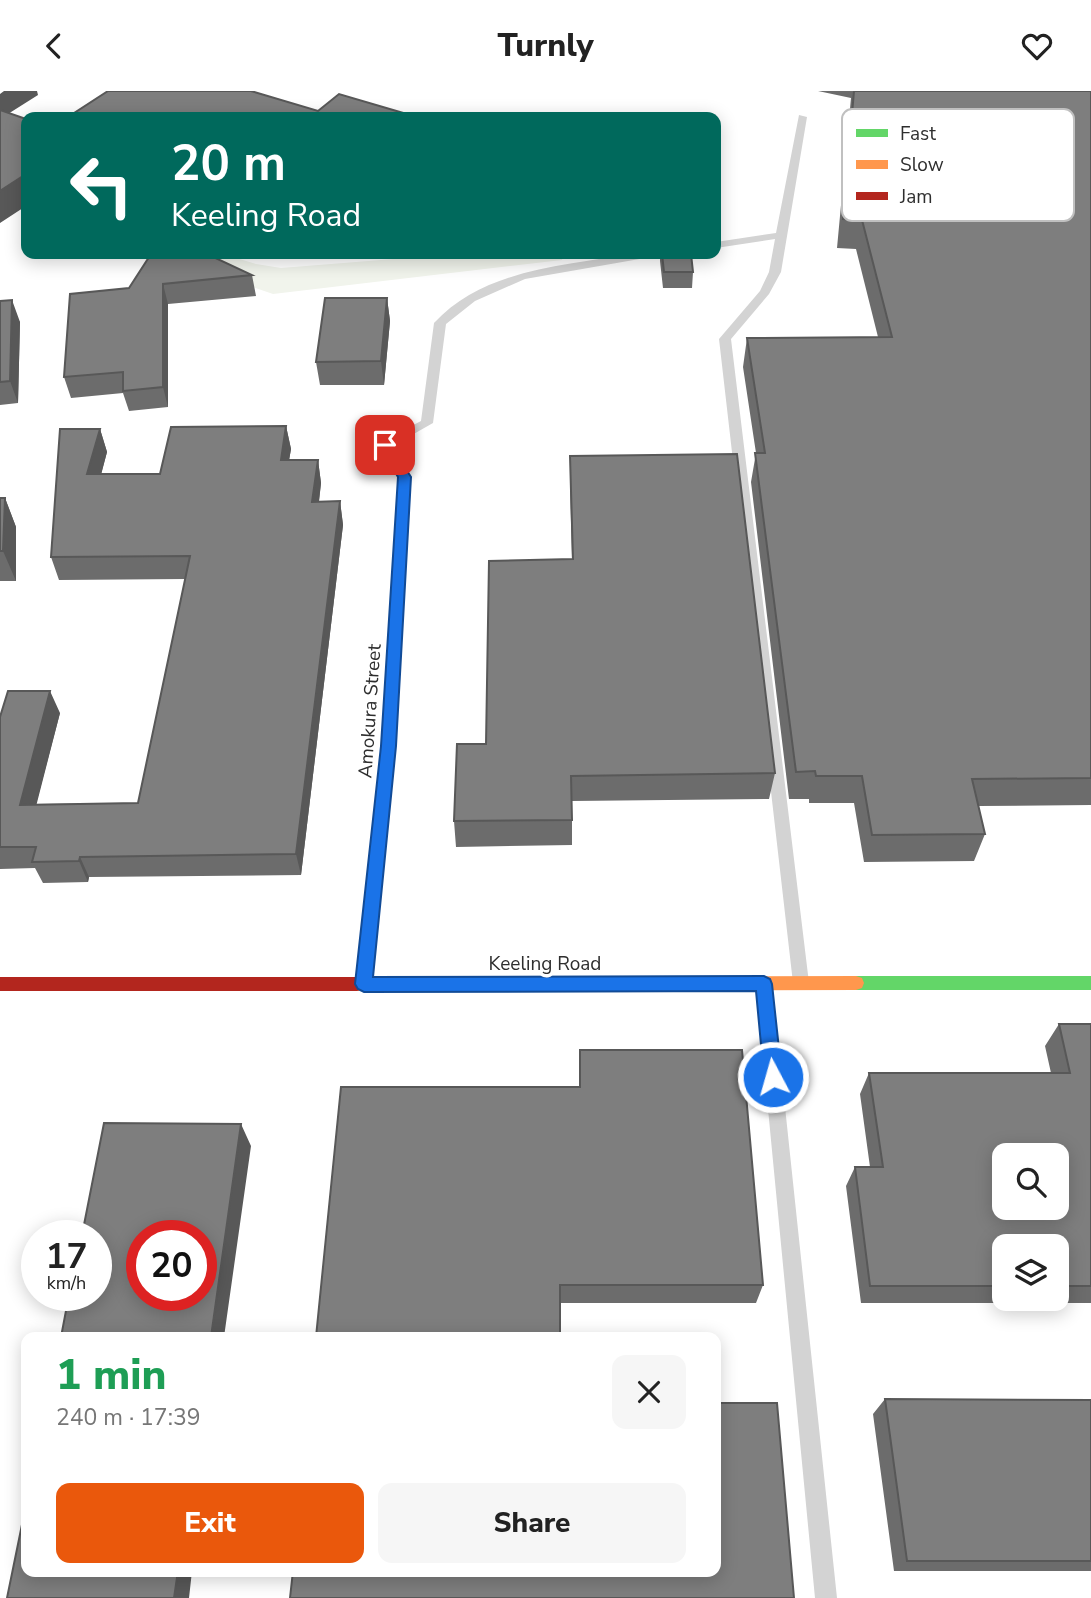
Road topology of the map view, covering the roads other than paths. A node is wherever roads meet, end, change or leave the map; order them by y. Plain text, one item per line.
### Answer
1 (802, 117) dead end
2 (782, 235) junction
3 (721, 244) edge
4 (622, 259) edge
5 (385, 445) joint
6 (801, 983) junction
7 (1091, 983) edge
8 (0, 984) edge
9 (364, 984) junction
10 (764, 984) junction
11 (826, 1598) edge

1 - 2 lane
2 - 3 lane
2 - 6 lane
4 - 5 lane
5 - 9 street, Amokura Street
6 - 7 street, Keeling Road
6 - 10 street, Keeling Road
8 - 9 street, Keeling Road
9 - 10 street, Keeling Road
10 - 11 lane

